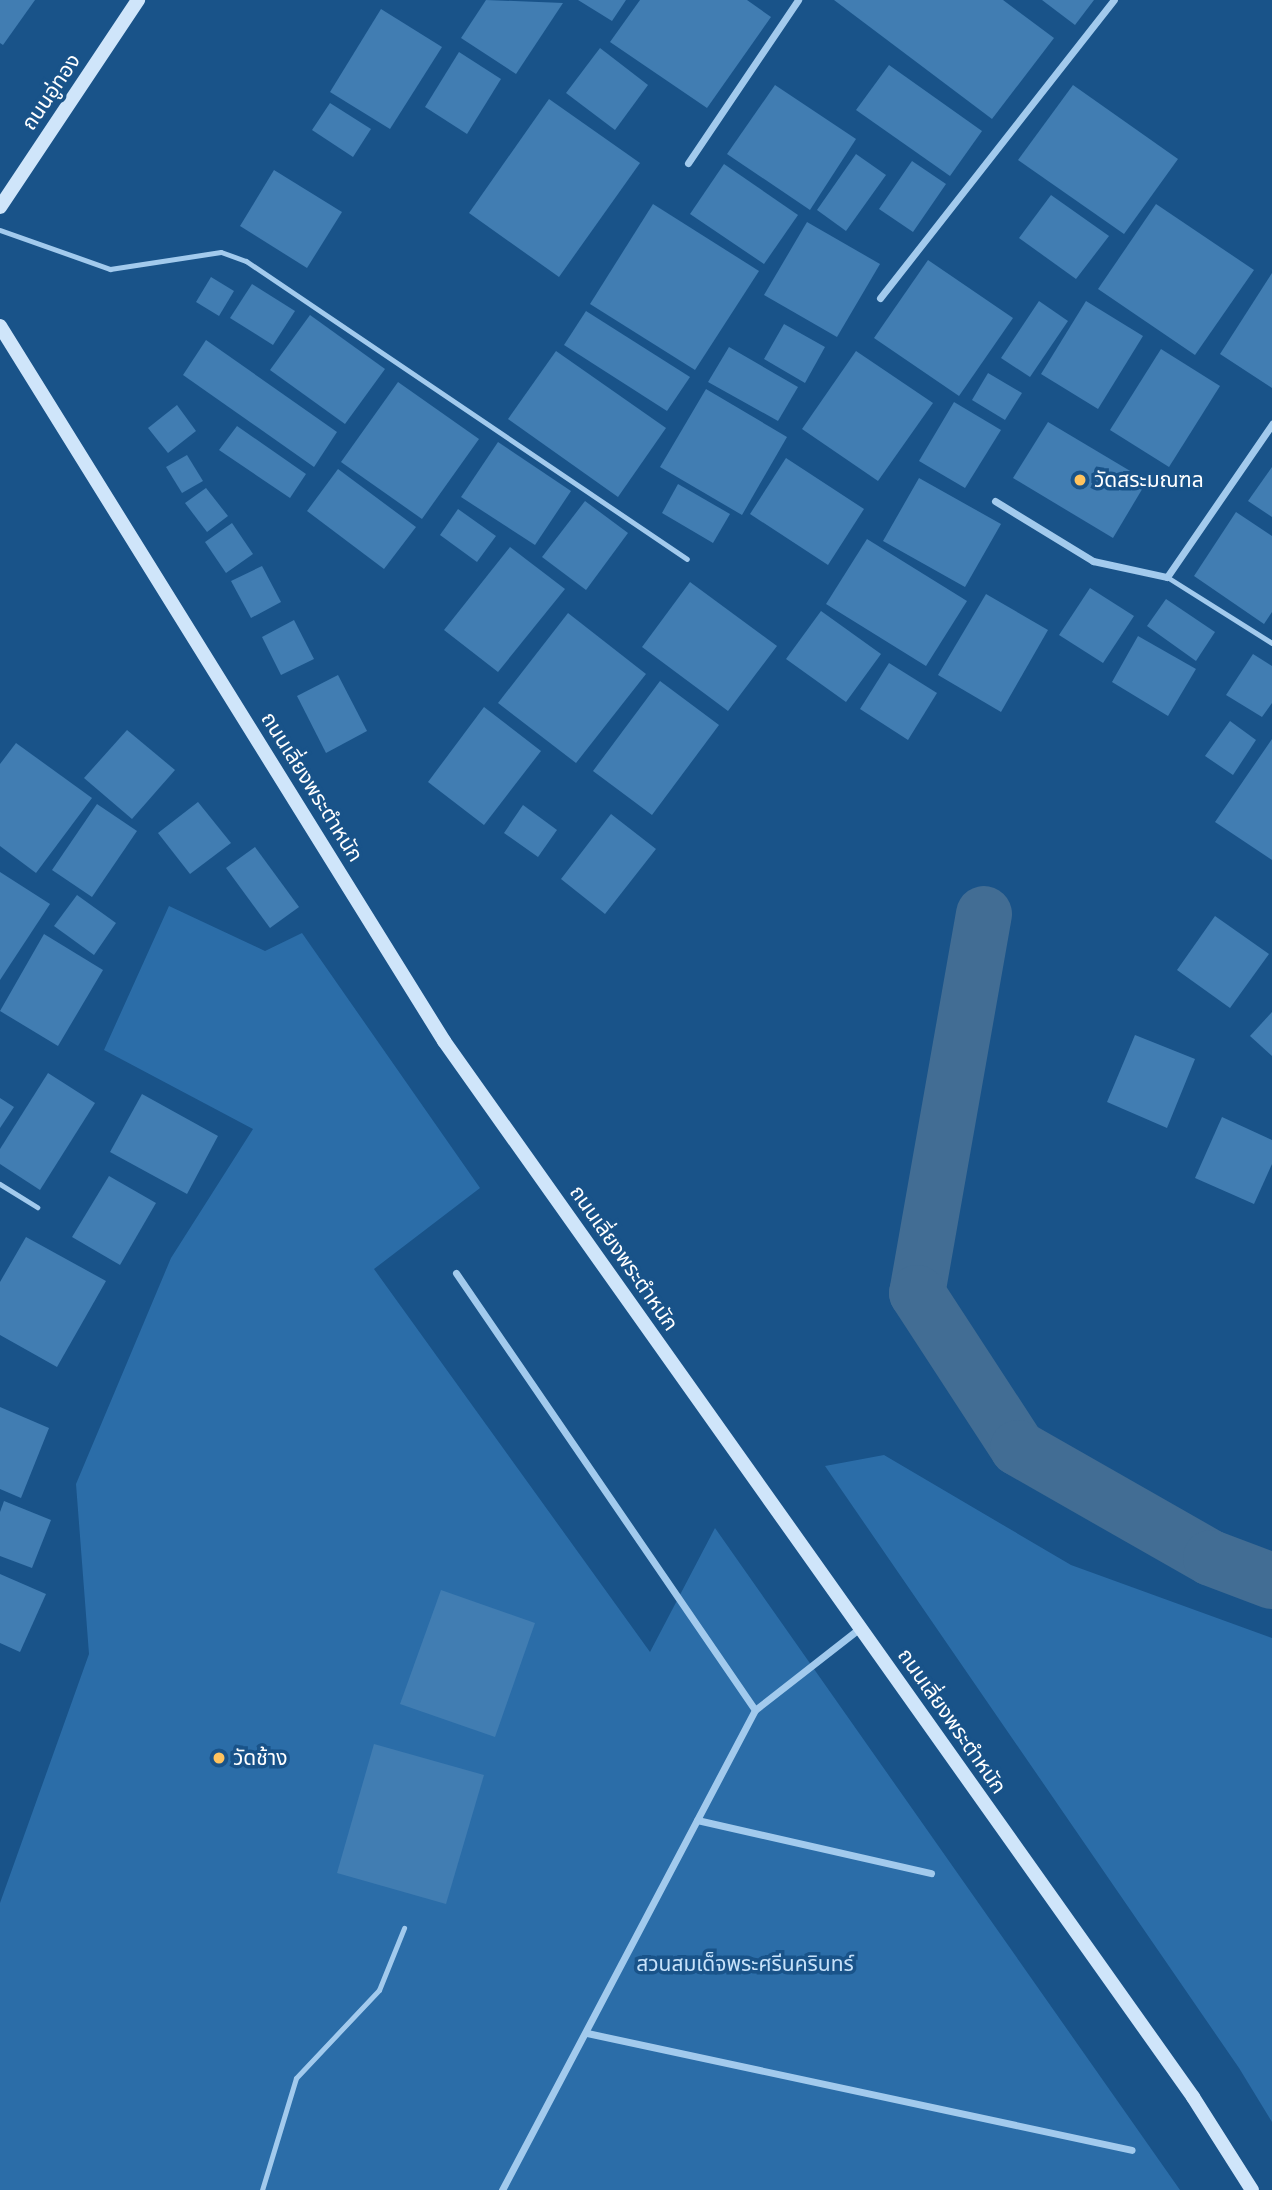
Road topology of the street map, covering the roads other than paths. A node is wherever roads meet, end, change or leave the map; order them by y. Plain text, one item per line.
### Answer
1 (138, 0) edge
2 (798, 0) edge
3 (1114, 0) edge
4 (688, 163) dead end
5 (0, 207) edge
6 (0, 230) edge
7 (880, 298) dead end
8 (0, 326) edge
9 (1272, 424) edge
10 (995, 501) dead end
11 (687, 559) dead end
12 (1167, 577) junction
13 (1272, 643) edge
14 (0, 1184) edge
15 (37, 1207) dead end
16 (456, 1273) dead end
17 (860, 1628) junction
18 (755, 1710) junction
19 (697, 1820) junction
20 (931, 1873) dead end
21 (404, 1928) dead end
22 (587, 2033) junction
23 (1132, 2150) dead end
24 (262, 2190) edge
25 (502, 2190) edge
26 (1252, 2190) edge

1 - 5 street, ถนนอู่ทอง
2 - 4 street
3 - 7 street
6 - 11 lane
8 - 17 street, ถนนเลี่ยงพระตำหนัก
9 - 12 street
10 - 12 street
12 - 13 lane
14 - 15 lane
16 - 18 street
17 - 18 street
17 - 26 street, ถนนเลี่ยงพระตำหนัก
18 - 19 street
19 - 20 street
19 - 22 street
21 - 24 lane
22 - 23 street
22 - 25 street

